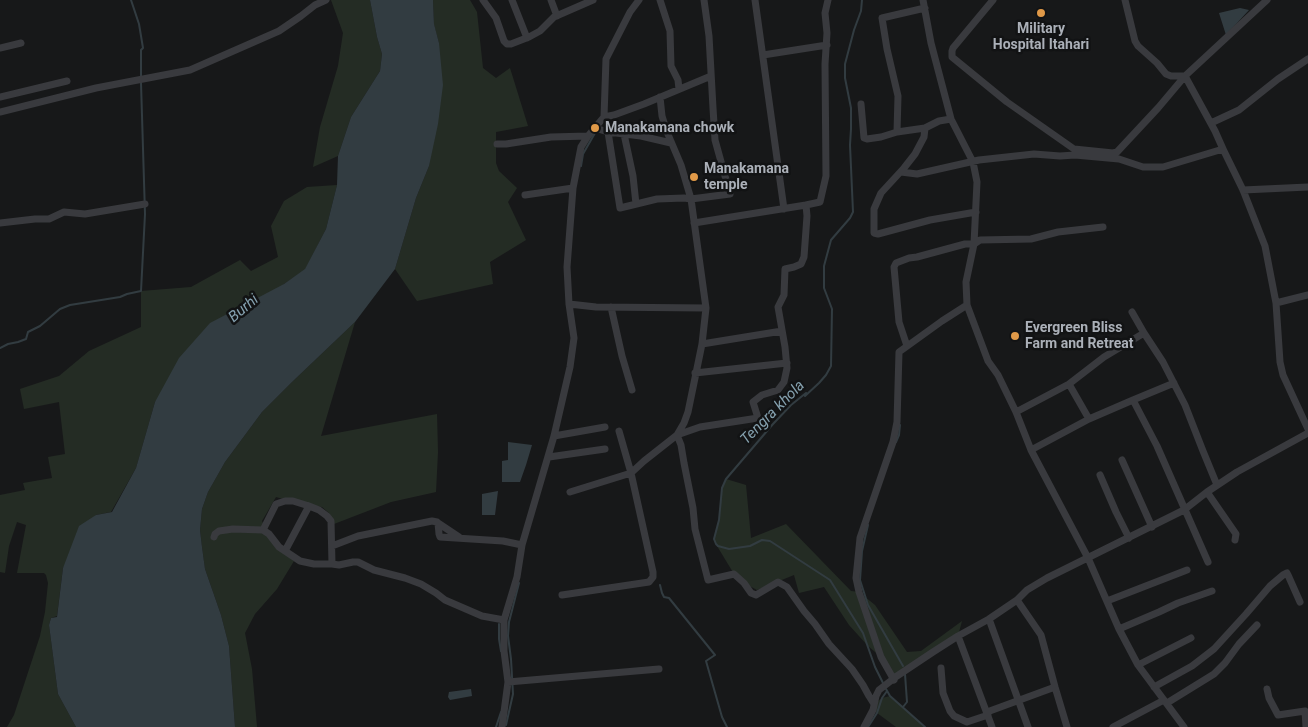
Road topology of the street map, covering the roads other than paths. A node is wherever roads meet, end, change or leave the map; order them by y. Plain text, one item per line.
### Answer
1 (326, 0) edge
2 (483, 0) edge
3 (512, 0) edge
4 (552, 0) edge
5 (639, 0) edge
6 (660, 0) edge
7 (704, 0) edge
8 (754, 0) edge
9 (828, 0) edge
10 (923, 0) edge
11 (993, 0) edge
12 (1125, 0) edge
13 (1267, 0) edge
14 (588, 1) edge
15 (925, 8) junction
16 (556, 16) junction
17 (527, 38) junction
18 (21, 43) dead end
19 (827, 45) junction
20 (0, 48) edge
21 (763, 55) junction
22 (1308, 59) edge
23 (711, 76) junction
24 (1185, 76) junction
25 (67, 81) dead end
26 (679, 89) junction
27 (0, 97) edge
28 (660, 97) junction
29 (860, 104) dead end
30 (0, 112) edge
31 (604, 117) junction
32 (951, 119) junction
33 (1211, 123) junction
34 (595, 128) junction
35 (925, 128) junction
36 (608, 132) junction
37 (897, 132) junction
38 (624, 134) junction
39 (588, 136) junction
40 (671, 143) junction
41 (497, 144) dead end
42 (1224, 149) junction
43 (973, 162) junction
44 (901, 172) junction
45 (1308, 187) edge
46 (573, 188) junction
47 (1243, 190) junction
48 (525, 195) dead end
49 (691, 199) junction
50 (145, 204) dead end
51 (636, 204) junction
52 (806, 205) junction
53 (784, 209) junction
54 (976, 212) junction
55 (0, 223) edge
56 (694, 223) junction
57 (1103, 227) dead end
58 (974, 244) junction
59 (1308, 295) edge
60 (1276, 303) junction
61 (569, 304) junction
62 (968, 305) junction
63 (611, 307) junction
64 (706, 308) junction
65 (1132, 312) dead end
66 (782, 331) junction
67 (1144, 333) junction
68 (702, 344) junction
69 (907, 346) junction
70 (787, 363) junction
71 (696, 373) junction
72 (1174, 383) junction
73 (1069, 384) junction
74 (632, 390) dead end
75 (1134, 400) junction
76 (1016, 412) junction
77 (1089, 419) junction
78 (605, 427) dead end
79 (619, 431) dead end
80 (1308, 431) edge
81 (678, 435) junction
82 (554, 436) junction
83 (605, 449) dead end
84 (1031, 450) junction
85 (549, 457) junction
86 (1122, 460) dead end
87 (631, 473) junction
88 (1100, 475) dead end
89 (1217, 485) junction
90 (570, 492) dead end
91 (1207, 492) junction
92 (309, 506) junction
93 (1184, 510) junction
94 (1152, 527) junction
95 (263, 530) junction
96 (214, 537) dead end
97 (1129, 538) junction
98 (1235, 540) dead end
99 (332, 546) junction
100 (522, 546) junction
101 (284, 552) junction
102 (1088, 558) junction
103 (1208, 562) dead end
104 (332, 564) junction
105 (1187, 570) dead end
106 (1212, 591) dead end
107 (562, 595) dead end
108 (1017, 600) junction
109 (1107, 601) junction
110 (1300, 602) dead end
111 (989, 619) junction
112 (504, 620) junction
113 (1258, 625) dead end
114 (1119, 629) junction
115 (958, 636) junction
116 (1191, 638) dead end
117 (1138, 665) junction
118 (941, 668) dead end
119 (660, 669) dead end
120 (894, 680) junction
121 (511, 682) junction
122 (1154, 687) junction
123 (1055, 688) junction
124 (1266, 689) dead end
125 (1018, 701) junction
126 (1166, 702) junction
127 (874, 704) junction
128 (987, 713) junction
129 (1181, 726) edge
130 (502, 727) edge
131 (864, 727) edge
132 (992, 727) edge
133 (1028, 727) edge
134 (1067, 727) edge
135 (1113, 727) edge
136 (1306, 727) edge

1 - 30 street
2 - 17 street
3 - 17 street
4 - 16 street
5 - 31 street
6 - 26 street
7 - 23 street
8 - 21 street
9 - 19 street
10 - 15 street
11 - 24 street
12 - 24 street
13 - 24 street
14 - 16 street
15 - 32 street
15 - 37 street
16 - 17 street
18 - 20 street
19 - 21 street
19 - 52 street
21 - 53 street
22 - 33 street
23 - 26 street
23 - 49 street
24 - 33 street
25 - 27 street
26 - 28 street
28 - 31 street
28 - 40 street
29 - 37 street
31 - 34 street
32 - 35 street
32 - 43 street
33 - 42 street
34 - 36 street
34 - 39 street
35 - 37 street
35 - 44 street
36 - 38 street
36 - 51 street
38 - 40 street
38 - 51 street
39 - 41 street
39 - 46 street
40 - 49 street
42 - 43 street
42 - 47 street
43 - 44 street
43 - 54 street
44 - 54 street
45 - 47 street
46 - 48 street
46 - 61 street
47 - 60 street
49 - 51 street
49 - 56 street
50 - 55 street
52 - 53 street
52 - 66 street
53 - 56 street
54 - 58 street
56 - 64 street
57 - 58 street
58 - 62 street
58 - 69 street
59 - 60 street
60 - 80 street
61 - 63 street
61 - 82 street
62 - 69 street
62 - 76 street
63 - 64 street
63 - 74 street
64 - 68 street
65 - 67 street
66 - 68 street
66 - 70 street
67 - 72 street
67 - 73 street
68 - 71 street
69 - 120 street
70 - 71 street
70 - 81 street
71 - 81 street
72 - 75 street
72 - 89 street
73 - 76 street
73 - 77 street
75 - 77 street
75 - 93 street
76 - 84 street
77 - 84 street
78 - 82 street
79 - 87 street
80 - 89 street
81 - 87 street
81 - 127 street
82 - 85 street
83 - 85 street
84 - 102 street
85 - 100 street
86 - 94 street
87 - 90 street
87 - 107 street
88 - 97 street
89 - 91 street
91 - 93 street
91 - 98 street
92 - 95 street
92 - 99 street
92 - 101 street
93 - 94 street
93 - 103 street
94 - 97 street
95 - 96 street
95 - 101 street
97 - 102 street
99 - 100 street
99 - 104 street
100 - 112 street
101 - 104 street
102 - 108 street
102 - 109 street
104 - 112 street
105 - 109 street
106 - 114 street
108 - 111 street
108 - 123 street
109 - 114 street
110 - 122 street
111 - 115 street
111 - 125 street
112 - 121 street
113 - 126 street
114 - 117 street
115 - 120 street
115 - 128 street
116 - 117 street
117 - 122 street
118 - 128 street
119 - 121 street
120 - 127 street
121 - 130 street
122 - 126 street
123 - 125 street
123 - 134 street
124 - 136 street
125 - 128 street
125 - 133 street
126 - 129 street
126 - 135 street
127 - 131 street
128 - 132 street

